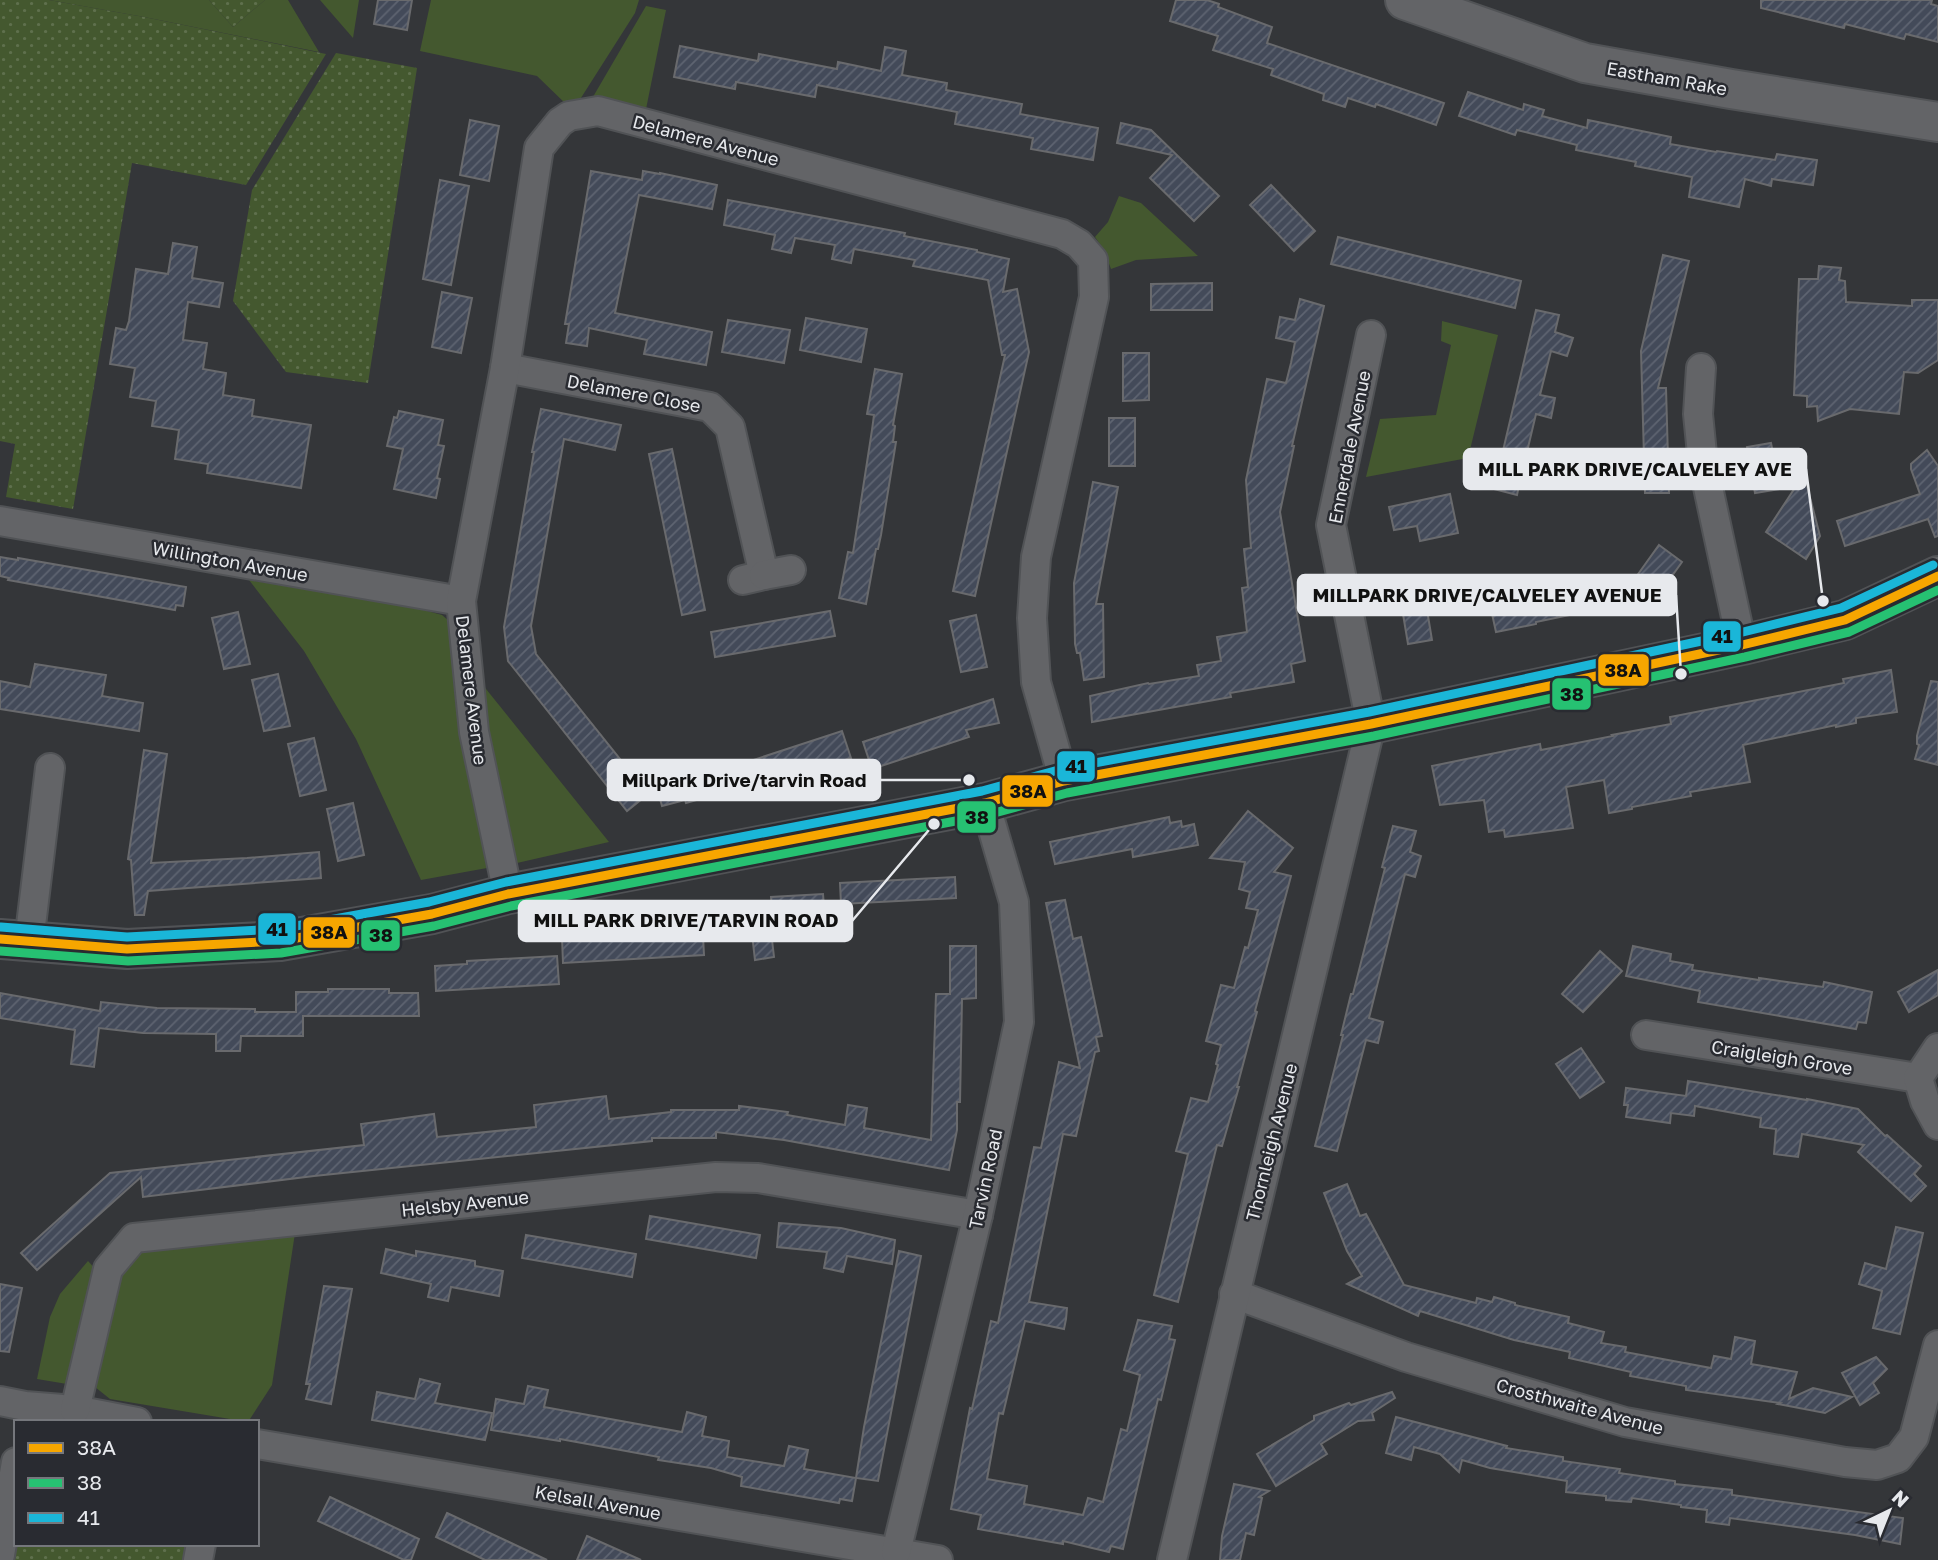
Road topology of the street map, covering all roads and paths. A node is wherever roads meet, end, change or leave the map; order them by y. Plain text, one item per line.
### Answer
1 (1405, 0) edge
2 (1938, 122) edge
3 (1371, 335) dead end
4 (505, 368) junction
5 (1701, 368) dead end
6 (0, 522) edge
7 (766, 575) dead end
8 (1938, 576) edge
9 (461, 601) junction
10 (1742, 645) junction
11 (1371, 724) junction
12 (50, 768) dead end
13 (1064, 782) junction
14 (985, 803) junction
15 (508, 894) junction
16 (14, 941) edge
17 (1646, 1035) dead end
18 (1938, 1048) edge
19 (1918, 1078) junction
20 (1938, 1125) edge
21 (978, 1215) junction
22 (1234, 1294) junction
23 (1938, 1345) edge
24 (16, 1409) edge
25 (75, 1409) junction
26 (127, 1420) edge
27 (259, 1444) edge
28 (14, 1474) edge
29 (896, 1552) junction
30 (0, 1555) edge
31 (938, 1560) edge
32 (1172, 1560) edge

1 - 2 street, Eastham Rake
3 - 11 street, Ennerdale Avenue
4 - 7 street, Delamere Close
4 - 9 street, Delamere Avenue
4 - 13 street, Delamere Avenue
5 - 10 street
6 - 9 street, Willington Avenue
8 - 10 street
9 - 15 street, Delamere Avenue
10 - 11 street
11 - 13 street
11 - 22 street, Thornleigh Avenue
12 - 16 street
13 - 14 street
14 - 15 street
14 - 21 street, Tarvin Road
15 - 16 street
17 - 19 street, Craigleigh Grove
18 - 19 street
19 - 20 street
21 - 25 street, Helsby Avenue
21 - 29 street, Tarvin Road
22 - 23 street, Crosthwaite Avenue
22 - 32 street, Thornleigh Avenue
24 - 25 street
25 - 26 street
27 - 29 street, Kelsall Avenue
28 - 30 street
29 - 31 street, Kelsall Avenue

